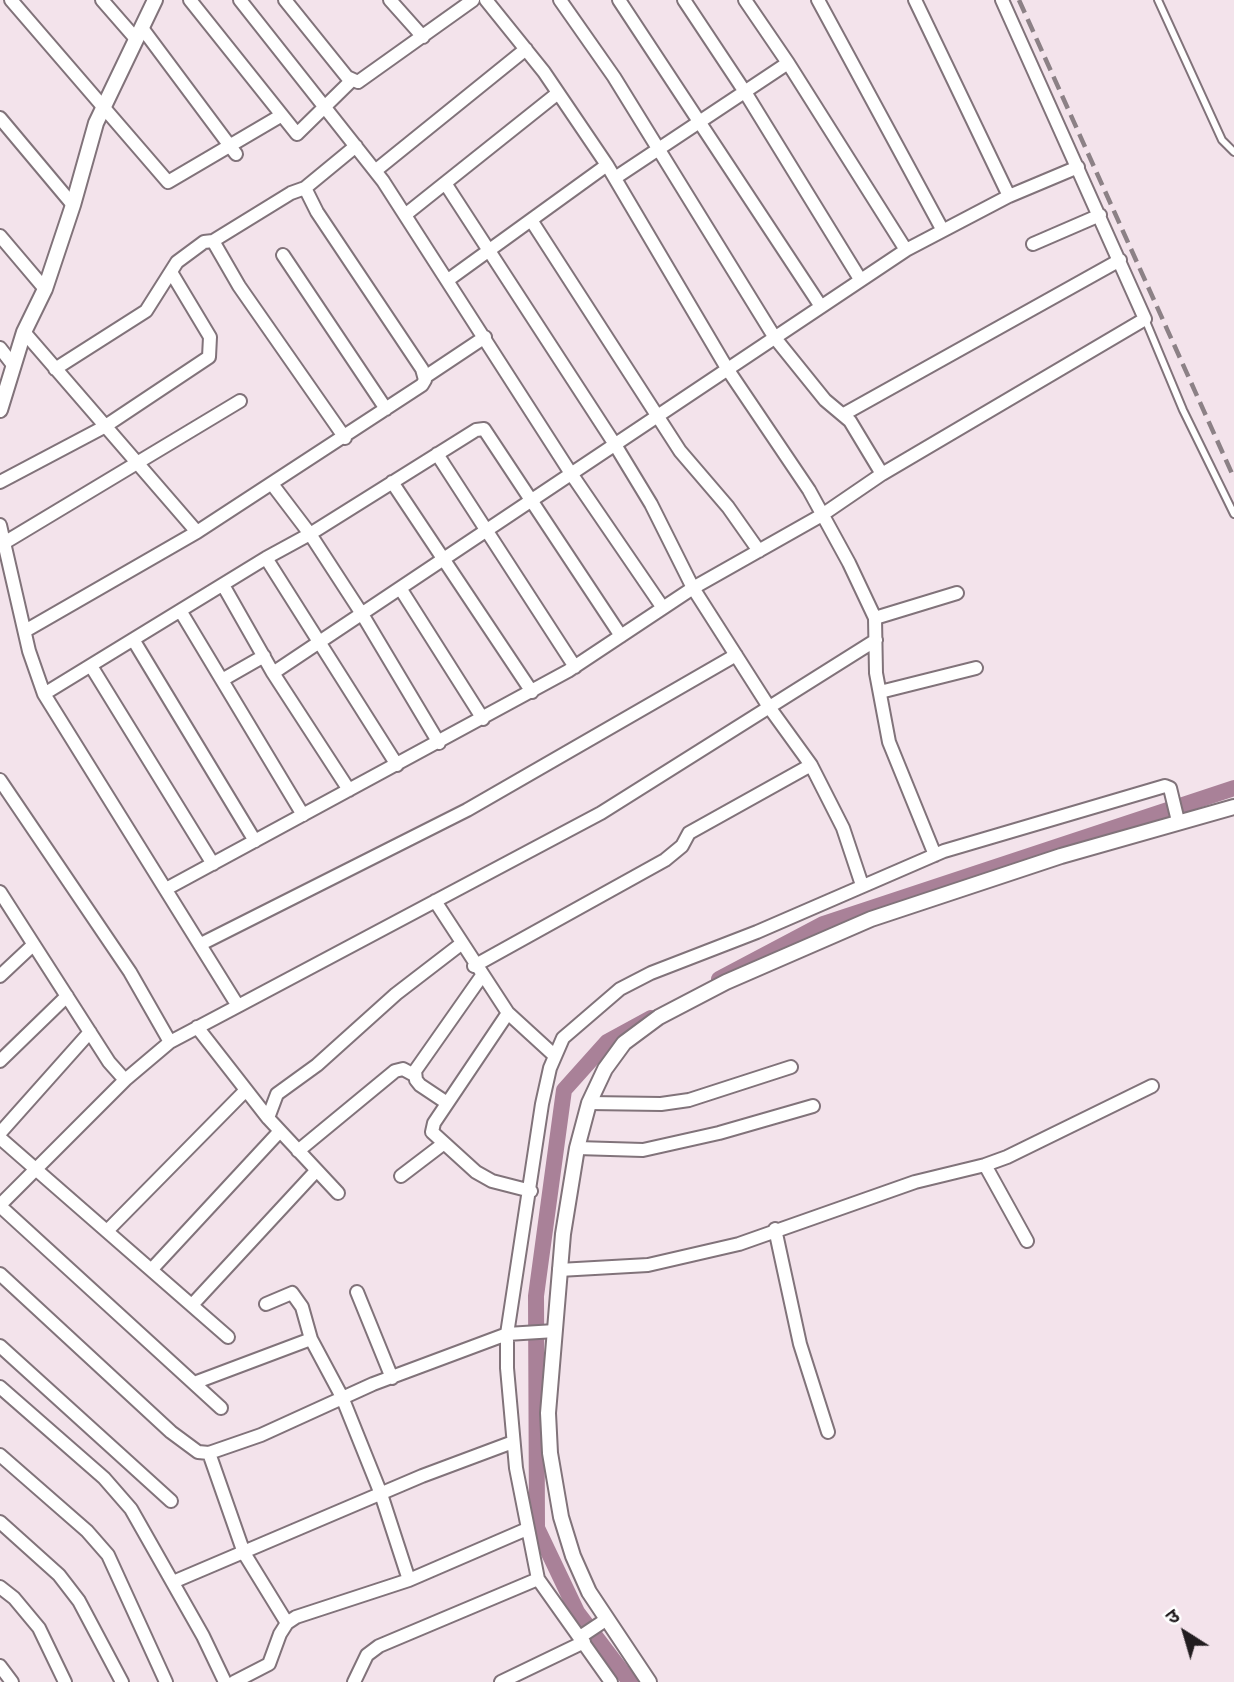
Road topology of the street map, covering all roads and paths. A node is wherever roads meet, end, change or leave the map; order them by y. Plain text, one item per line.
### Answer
1 (11, 0) edge
2 (102, 0) edge
3 (155, 0) edge
4 (190, 0) edge
5 (240, 0) edge
6 (285, 0) edge
7 (390, 0) edge
8 (473, 0) edge
9 (486, 0) edge
10 (560, 0) edge
11 (619, 0) edge
12 (684, 0) edge
13 (745, 0) edge
14 (818, 0) edge
15 (915, 0) edge
16 (1002, 0) edge
17 (1158, 0) edge
18 (139, 34) junction
19 (423, 37) junction
20 (526, 49) junction
21 (788, 63) junction
22 (351, 81) junction
23 (745, 92) junction
24 (558, 93) junction
25 (104, 105) junction
26 (327, 108) junction
27 (282, 115) junction
28 (0, 118) edge
29 (701, 121) junction
30 (356, 146) junction
31 (232, 149) junction
32 (659, 149) junction
33 (1234, 152) edge
34 (607, 165) junction
35 (1078, 167) junction
36 (375, 171) junction
37 (615, 178) junction
38 (445, 183) junction
39 (305, 188) junction
40 (1009, 196) junction
41 (74, 205) junction
42 (405, 215) junction
43 (1100, 215) junction
44 (531, 220) junction
45 (942, 229) junction
46 (0, 236) edge
47 (213, 241) junction
48 (1033, 244) dead end
49 (491, 249) junction
50 (906, 250) junction
51 (283, 255) dead end
52 (1120, 260) junction
53 (171, 272) junction
54 (860, 279) junction
55 (448, 280) junction
56 (45, 289) junction
57 (820, 305) junction
58 (1145, 319) junction
59 (24, 332) junction
60 (485, 337) junction
61 (775, 338) junction
62 (0, 348) edge
63 (13, 365) junction
64 (55, 369) junction
65 (728, 370) junction
66 (425, 377) junction
67 (240, 401) dead end
68 (386, 409) junction
69 (0, 410) edge
70 (844, 414) junction
71 (656, 415) junction
72 (104, 427) junction
73 (345, 438) junction
74 (614, 443) junction
75 (437, 454) junction
76 (136, 463) junction
77 (570, 472) junction
78 (882, 474) junction
79 (0, 482) edge
80 (392, 482) junction
81 (272, 484) junction
82 (533, 499) junction
83 (1234, 514) edge
84 (822, 515) junction
85 (0, 525) edge
86 (487, 531) junction
87 (197, 532) junction
88 (310, 534) junction
89 (4, 543) junction
90 (759, 551) junction
91 (266, 558) junction
92 (444, 559) junction
93 (223, 585) junction
94 (400, 588) junction
95 (693, 588) junction
96 (957, 593) dead end
97 (663, 608) junction
98 (181, 612) junction
99 (362, 614) junction
100 (875, 618) junction
101 (25, 631) junction
102 (621, 636) junction
103 (876, 640) junction
104 (134, 641) junction
105 (320, 642) junction
106 (736, 655) junction
107 (264, 656) junction
108 (91, 667) junction
109 (575, 667) junction
110 (976, 668) dead end
111 (273, 673) junction
112 (222, 680) junction
113 (533, 692) junction
114 (880, 692) junction
115 (44, 694) junction
116 (769, 707) junction
117 (483, 719) junction
118 (439, 743) junction
119 (397, 765) junction
120 (811, 765) junction
121 (0, 780) edge
122 (349, 790) junction
123 (1234, 807) edge
124 (303, 815) junction
125 (1177, 816) junction
126 (254, 841) junction
127 (935, 855) junction
128 (213, 864) junction
129 (862, 885) junction
130 (166, 890) junction
131 (0, 892) edge
132 (435, 901) junction
133 (11, 910) junction
134 (0, 920) edge
135 (201, 944) junction
136 (461, 944) junction
137 (33, 945) junction
138 (478, 972) junction
139 (0, 976) edge
140 (67, 996) junction
141 (238, 1006) junction
142 (508, 1013) junction
143 (197, 1027) junction
144 (90, 1032) junction
145 (170, 1042) junction
146 (555, 1056) junction
147 (0, 1061) edge
148 (791, 1067) dead end
149 (414, 1075) junction
150 (125, 1080) junction
151 (1152, 1086) dead end
152 (246, 1090) junction
153 (447, 1103) junction
154 (589, 1103) junction
155 (813, 1106) dead end
156 (268, 1118) junction
157 (280, 1131) junction
158 (0, 1135) edge
159 (443, 1144) junction
160 (577, 1148) junction
161 (299, 1151) junction
162 (985, 1166) junction
163 (36, 1168) junction
164 (316, 1171) junction
165 (401, 1176) dead end
166 (531, 1191) junction
167 (338, 1193) dead end
168 (0, 1206) edge
169 (775, 1229) junction
170 (108, 1230) junction
171 (1027, 1241) dead end
172 (152, 1269) junction
173 (559, 1270) junction
174 (0, 1274) edge
175 (357, 1292) dead end
176 (265, 1304) dead end
177 (192, 1305) junction
178 (549, 1331) junction
179 (513, 1333) junction
180 (228, 1337) dead end
181 (311, 1339) junction
182 (0, 1346) edge
183 (392, 1378) junction
184 (194, 1383) junction
185 (0, 1387) edge
186 (342, 1397) junction
187 (220, 1408) dead end
188 (828, 1432) dead end
189 (513, 1442) junction
190 (209, 1453) junction
191 (0, 1455) edge
192 (381, 1494) junction
193 (171, 1501) dead end
194 (0, 1522) edge
195 (527, 1529) junction
196 (244, 1553) junction
197 (538, 1579) junction
198 (409, 1580) junction
199 (173, 1582) junction
200 (0, 1587) edge
201 (603, 1622) junction
202 (287, 1623) junction
203 (583, 1637) junction
204 (0, 1666) edge
205 (12, 1682) edge
206 (65, 1682) edge
207 (122, 1682) edge
208 (166, 1682) edge
209 (225, 1682) edge
210 (234, 1682) edge
211 (354, 1682) edge
212 (501, 1682) edge
213 (611, 1682) edge
214 (649, 1682) edge

1 - 25 street
2 - 18 street
3 - 18 street
4 - 27 street
5 - 26 street
6 - 22 street
7 - 19 street
8 - 19 street
9 - 20 street
10 - 32 street
11 - 29 street
12 - 23 street
13 - 21 street
14 - 45 street
15 - 40 street
16 - 35 street
17 - 33 lane
18 - 25 street
18 - 31 street
19 - 22 street
20 - 24 street
20 - 36 street
21 - 23 street
21 - 50 street
22 - 26 street
23 - 29 street
23 - 54 street
24 - 34 street
24 - 38 street
25 - 31 street
25 - 41 street
26 - 27 street
26 - 30 street
27 - 31 street
28 - 41 street
29 - 32 street
29 - 57 street
30 - 36 street
30 - 39 street
32 - 37 street
32 - 61 street
34 - 37 street
34 - 44 street
35 - 40 street
35 - 43 street
36 - 42 street
37 - 65 street
38 - 42 street
38 - 49 street
39 - 47 street
39 - 66 street
40 - 45 street
41 - 56 street
42 - 55 street
43 - 48 street
43 - 52 street
44 - 49 street
44 - 71 street
45 - 50 street
46 - 56 street
47 - 53 street
47 - 73 street
49 - 55 street
49 - 74 street
50 - 54 street
51 - 68 street
52 - 58 street
52 - 70 street
53 - 64 street
53 - 72 street
54 - 57 street
55 - 60 street
56 - 59 street
57 - 61 street
58 - 78 street
58 - 83 lane
59 - 63 street
59 - 64 street
60 - 66 street
60 - 77 street
61 - 65 street
61 - 70 street
62 - 63 street
63 - 69 street
64 - 72 street
65 - 71 street
65 - 84 street
66 - 68 street
67 - 76 street
68 - 73 street
70 - 78 street
71 - 74 street
71 - 90 street
72 - 76 street
72 - 79 street
73 - 81 street
74 - 77 street
74 - 95 street
75 - 80 street
75 - 82 street
75 - 86 street
76 - 87 street
76 - 89 street
77 - 82 street
77 - 97 street
78 - 84 street
80 - 88 street
80 - 92 street
81 - 87 street
81 - 88 street
82 - 86 street
82 - 102 street
84 - 90 street
84 - 100 street
85 - 89 street
86 - 92 street
86 - 109 street
87 - 101 street
88 - 91 street
88 - 99 street
89 - 101 street
90 - 95 street
91 - 93 street
91 - 105 street
92 - 94 street
92 - 113 street
93 - 98 street
93 - 107 street
94 - 99 street
94 - 117 street
95 - 97 street
95 - 106 street
96 - 100 street
97 - 102 street
98 - 104 street
98 - 112 street
99 - 105 street
99 - 118 street
100 - 103 street
101 - 115 street
102 - 109 street
103 - 114 street
103 - 116 street
104 - 108 street
104 - 126 street
105 - 111 street
105 - 119 street
106 - 116 street
106 - 135 street
107 - 111 street
107 - 112 street
108 - 115 street
108 - 128 street
109 - 113 street
110 - 114 street
111 - 122 street
112 - 124 street
113 - 117 street
114 - 127 street
115 - 130 street
116 - 120 street
116 - 132 street
117 - 118 street
118 - 119 street
119 - 122 street
120 - 129 street
120 - 138 street
121 - 145 street
122 - 124 street
123 - 125 street
124 - 126 street
125 - 127 street
125 - 154 street
126 - 128 street
127 - 129 street
128 - 130 street
129 - 146 street
130 - 135 street
131 - 133 street
132 - 136 street
132 - 141 street
133 - 134 street
133 - 137 street
135 - 141 street
136 - 138 street
136 - 156 street
137 - 139 street
137 - 140 street
138 - 142 street
138 - 149 street
140 - 144 street
140 - 147 street
141 - 143 street
142 - 146 street
142 - 153 street
143 - 145 street
143 - 152 street
144 - 150 street
144 - 158 street
145 - 150 street
146 - 166 street
148 - 154 street
149 - 153 street
149 - 161 street
150 - 163 street
151 - 162 street
152 - 156 street
152 - 170 street
153 - 159 street
154 - 160 street
155 - 160 street
156 - 157 street
157 - 161 street
157 - 172 street
158 - 163 street
159 - 165 street
159 - 166 street
160 - 173 street
161 - 164 street
162 - 169 street
162 - 171 street
163 - 168 street
163 - 170 street
164 - 167 street
164 - 177 street
166 - 179 street
168 - 184 street
169 - 173 street
169 - 188 street
170 - 172 street
172 - 177 street
173 - 178 street
174 - 190 street
175 - 183 street
176 - 181 street
177 - 180 street
178 - 179 street
178 - 201 street
179 - 183 street
179 - 189 street
181 - 184 street
181 - 186 street
182 - 193 street
183 - 186 street
184 - 187 street
185 - 199 street
186 - 190 street
186 - 192 street
189 - 192 street
189 - 195 street
190 - 196 street
191 - 208 street
192 - 196 street
192 - 198 street
194 - 207 street
195 - 197 street
195 - 198 street
196 - 199 street
196 - 202 street
197 - 203 street
197 - 211 street
198 - 202 street
199 - 209 street
200 - 206 street
201 - 203 street
201 - 214 street
202 - 210 street
203 - 212 street
203 - 213 street
204 - 205 street

